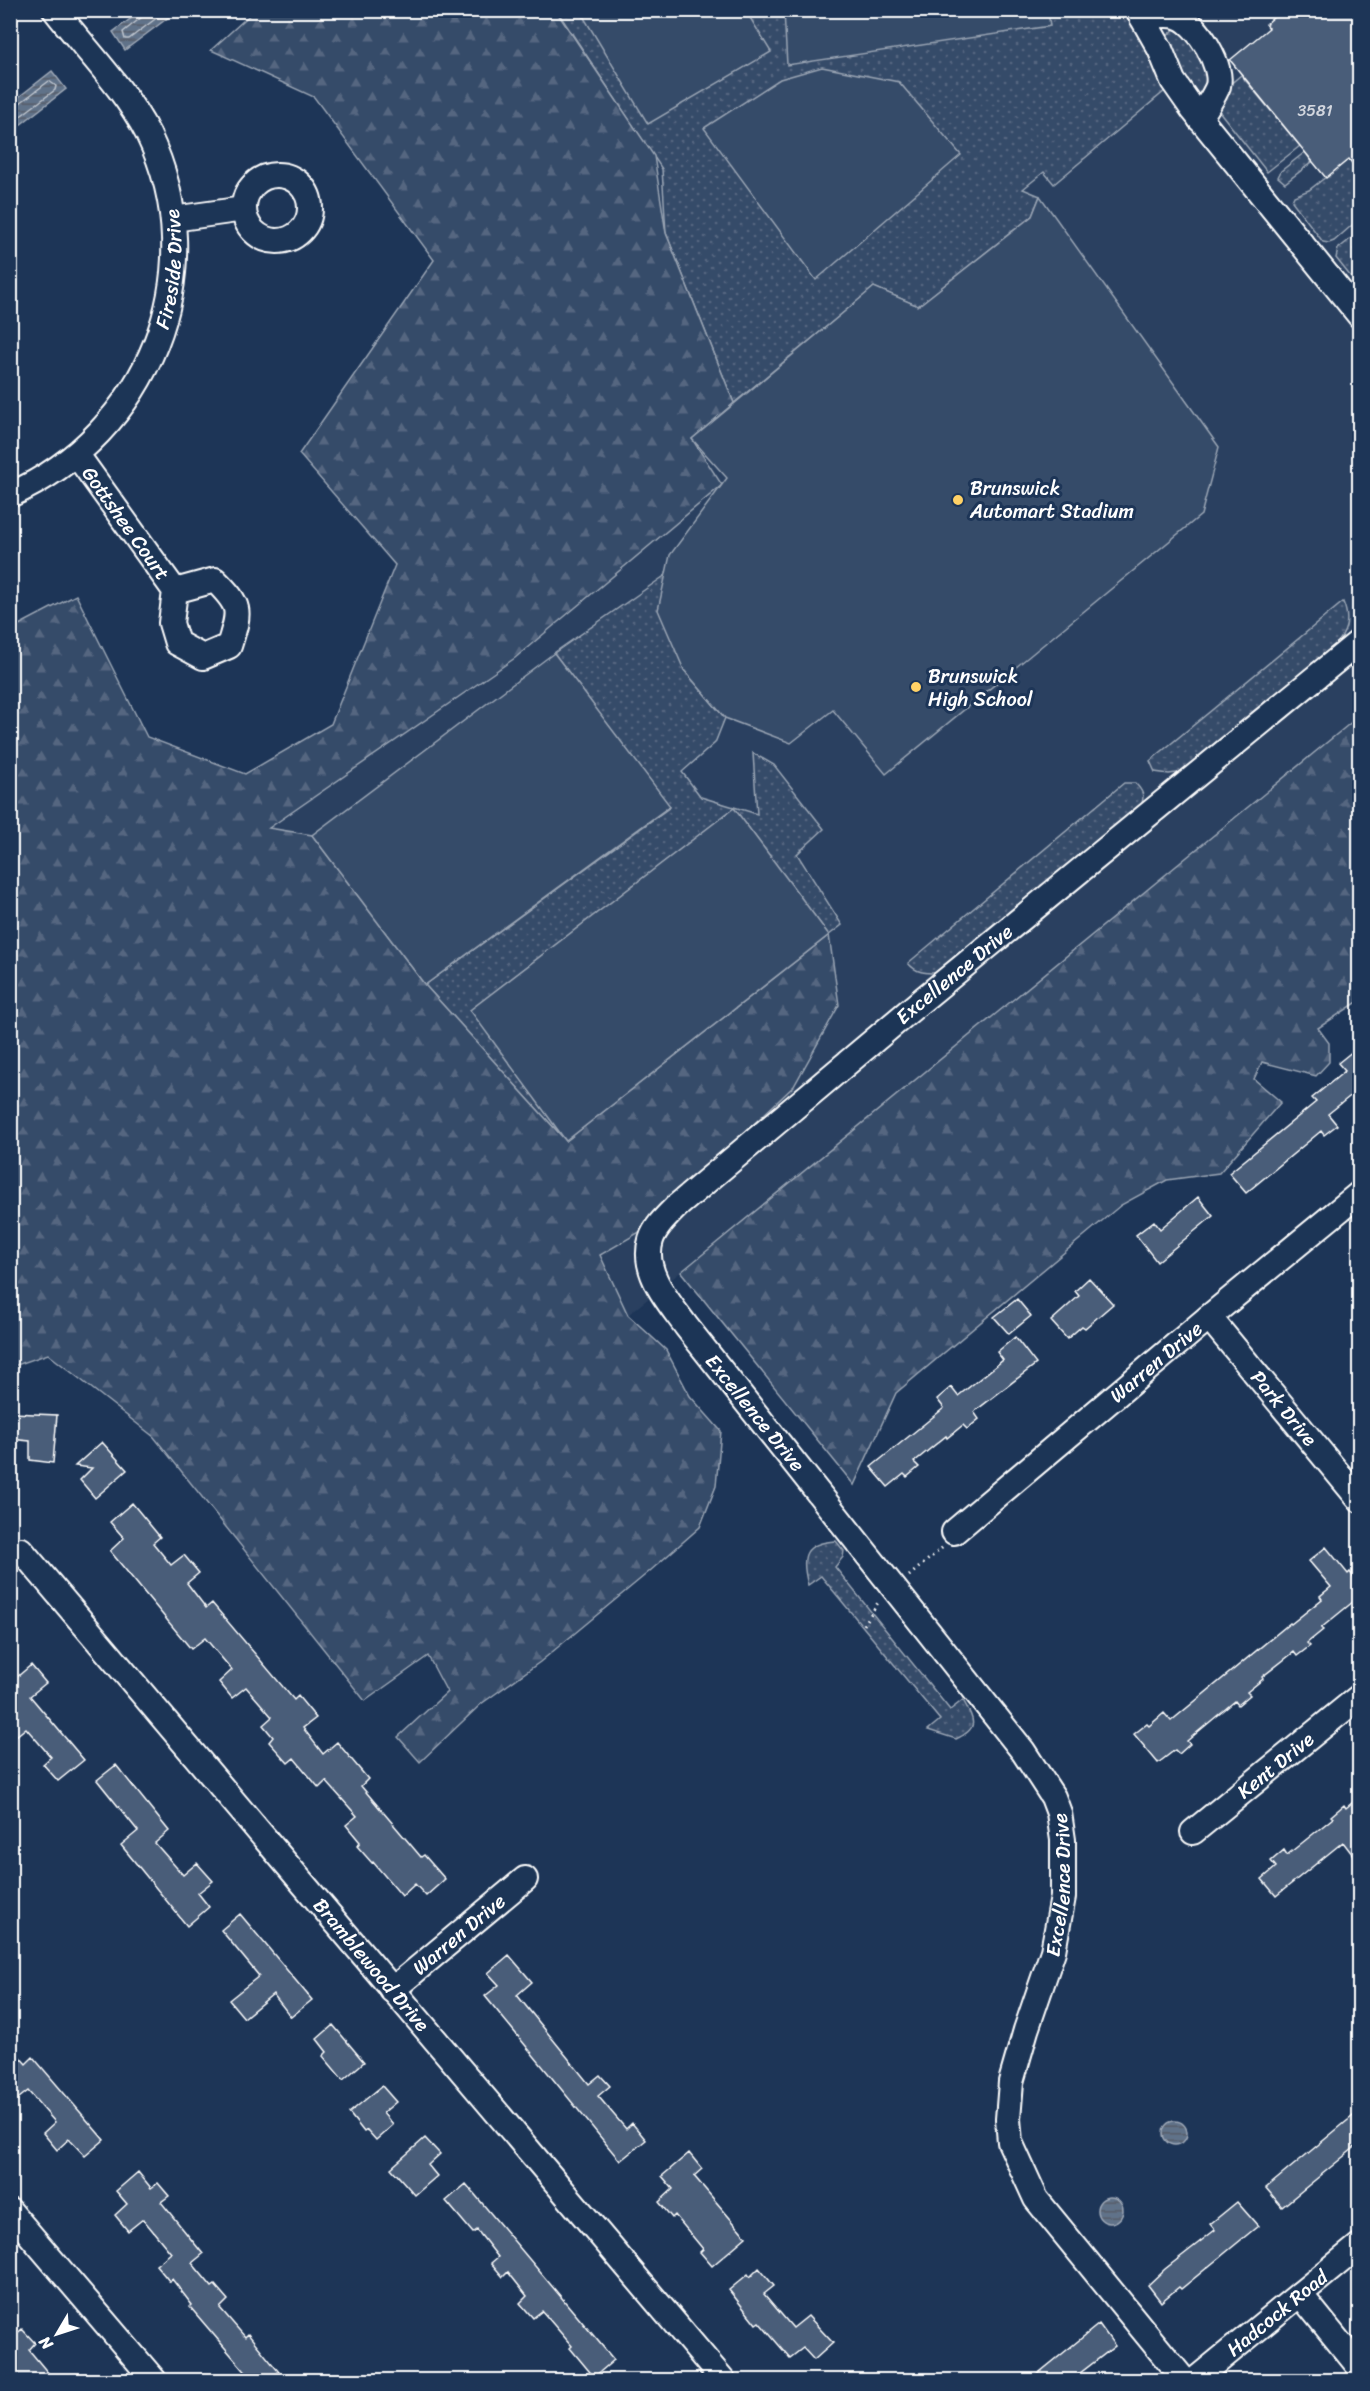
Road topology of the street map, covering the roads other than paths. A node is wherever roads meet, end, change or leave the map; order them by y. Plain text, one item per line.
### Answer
1 (55, 10) edge
2 (1140, 14) edge
3 (1200, 119) junction
4 (244, 209) dead end
5 (173, 219) junction
6 (1359, 316) edge
7 (77, 455) junction
8 (10, 495) edge
9 (175, 591) dead end
10 (1359, 641) edge
11 (1359, 1193) edge
12 (1209, 1317) junction
13 (1359, 1500) edge
14 (954, 1533) dead end
15 (21, 1550) dead end
16 (1359, 1696) edge
17 (1193, 1833) dead end
18 (525, 1879) dead end
19 (392, 1990) junction
20 (10, 2211) edge
21 (1359, 2245) edge
22 (1300, 2294) junction
23 (1359, 2368) edge
24 (154, 2380) edge
25 (723, 2380) edge
26 (1184, 2380) edge
27 (1195, 2380) edge

1 - 5 street, Fireside Drive
2 - 3 street
2 - 3 street
3 - 6 street
4 - 5 street
5 - 7 street, Fireside Drive
7 - 8 street, Fireside Drive
7 - 9 street, Gottshee Court
10 - 26 street, Excellence Drive
11 - 12 street, Warren Drive
12 - 13 street, Park Drive
12 - 14 street, Warren Drive
15 - 19 street, Bramblewood Drive
16 - 17 street, Kent Drive
18 - 19 street, Warren Drive
19 - 25 street, Bramblewood Drive
20 - 24 street
21 - 22 street, Hadcock Road
22 - 23 street
22 - 27 street, Hadcock Road

